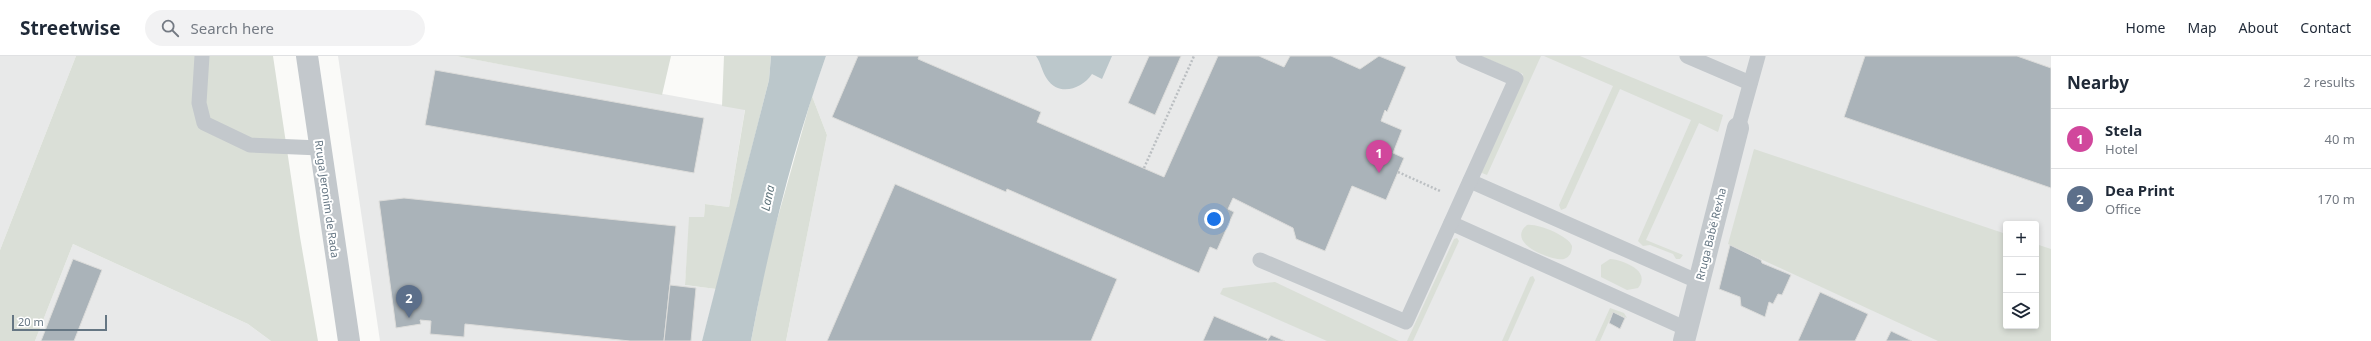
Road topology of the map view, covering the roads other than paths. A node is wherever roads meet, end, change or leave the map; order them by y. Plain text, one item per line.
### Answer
1 (202, 56) edge
2 (308, 56) edge
3 (1463, 56) edge
4 (1687, 56) edge
5 (1758, 56) edge
6 (1750, 83) junction
7 (1738, 128) joint
8 (320, 148) junction
9 (1470, 181) junction
10 (1451, 223) junction
11 (1260, 260) dead end
12 (1699, 282) junction
13 (1685, 335) edge
14 (349, 341) edge

1 - 8 lane
2 - 8 street, Rruga Jeronim de Rada
3 - 9 lane
4 - 6 lane
5 - 6 lane
6 - 7 lane
7 - 12 street, Rruga Babë Rexha
8 - 14 street, Rruga Jeronim de Rada
9 - 10 lane
9 - 12 lane
10 - 11 lane
10 - 13 lane
12 - 13 street, Rruga Babë Rexha

